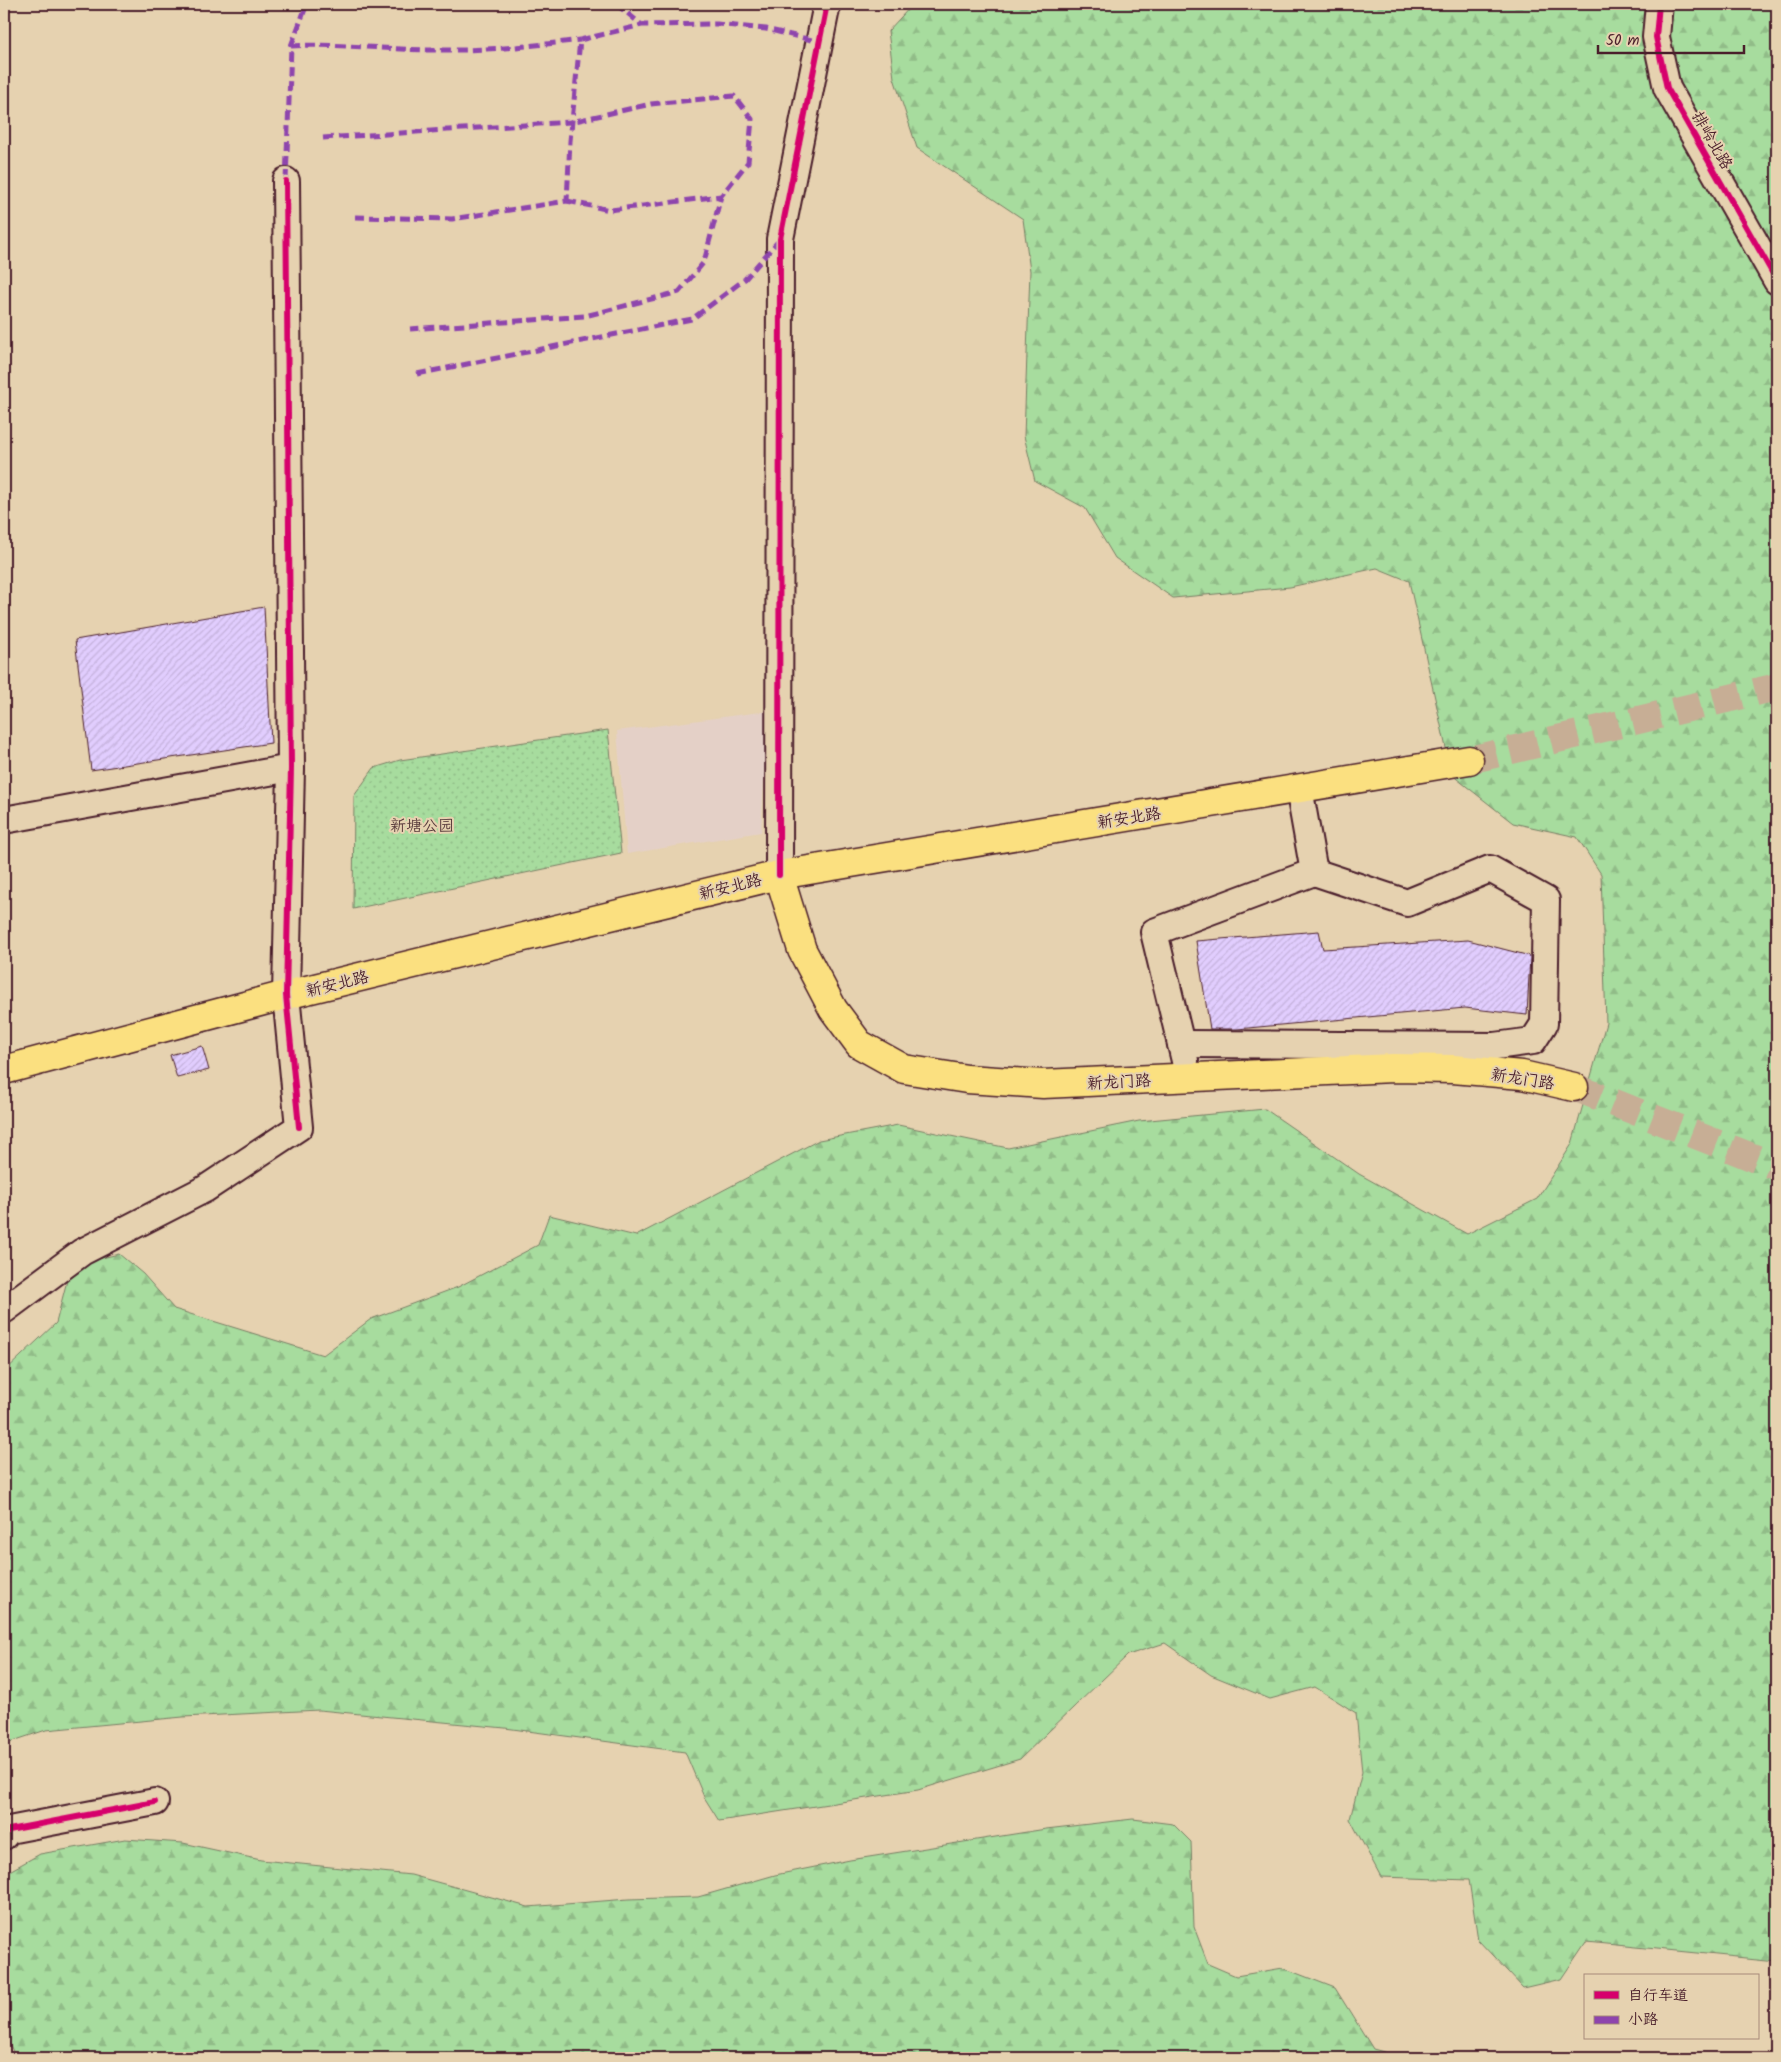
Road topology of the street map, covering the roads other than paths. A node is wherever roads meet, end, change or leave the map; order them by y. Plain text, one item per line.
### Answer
1 (827, 4) edge
2 (1659, 4) edge
3 (286, 181) dead end
4 (1777, 281) edge
5 (1469, 760) tunnel mouth
6 (291, 768) junction
7 (1299, 788) junction
8 (4, 820) edge
9 (1314, 872) junction
10 (779, 875) junction
11 (286, 995) junction
12 (1181, 1044) junction
13 (4, 1070) edge
14 (1189, 1078) junction
15 (1574, 1087) tunnel mouth
16 (4, 1310) edge
17 (155, 1802) dead end
18 (4, 1836) edge

1 - 10 street
2 - 4 street, 排岭北路
3 - 6 street
5 - 7 main road, 新安北路
6 - 8 street
6 - 11 street
7 - 9 street
7 - 10 main road, 新安北路
9 - 12 street
9 - 12 street
10 - 11 main road, 新安北路
10 - 14 main road, 新龙门路
11 - 13 main road, 新安北路
11 - 16 street
12 - 14 street
14 - 15 main road, 新龙门路
17 - 18 street

